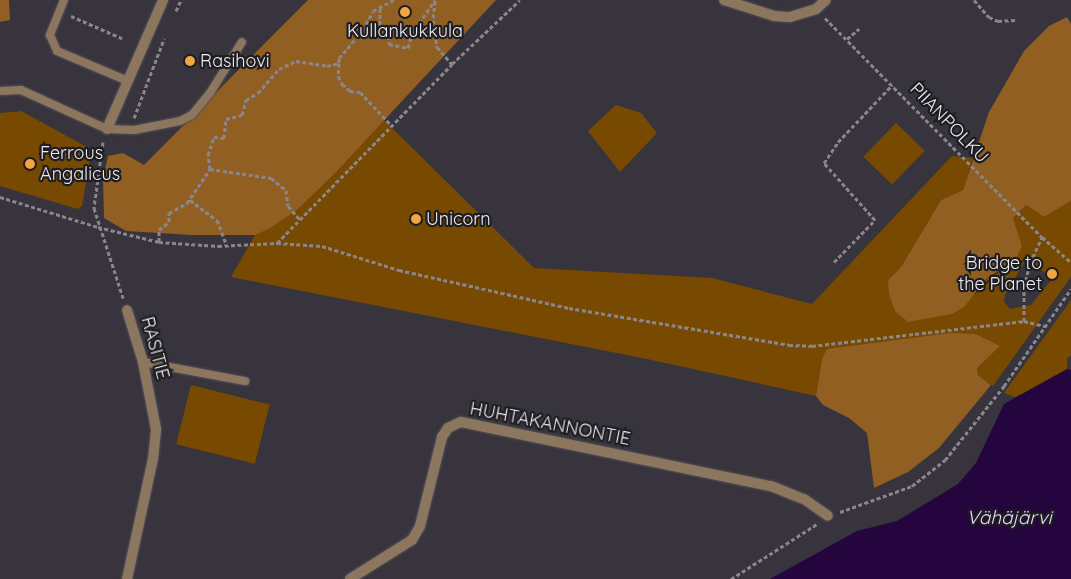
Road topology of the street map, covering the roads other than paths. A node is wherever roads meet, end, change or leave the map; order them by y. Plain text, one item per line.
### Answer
1 (64, 0) edge
2 (163, 0) edge
3 (724, 0) edge
4 (826, 0) edge
5 (242, 42) dead end
6 (128, 81) junction
7 (1, 91) edge
8 (107, 129) junction
9 (127, 310) road end
10 (144, 362) junction
11 (245, 381) dead end
12 (828, 516) road end
13 (127, 579) edge
14 (350, 579) edge

1 - 6 lane
2 - 6 street
3 - 4 street
5 - 8 lane
6 - 8 street
7 - 8 lane
9 - 10 street, RASITIE
10 - 11 lane
10 - 13 street, RASITIE
12 - 14 street, HUHTAKANNONTIE

